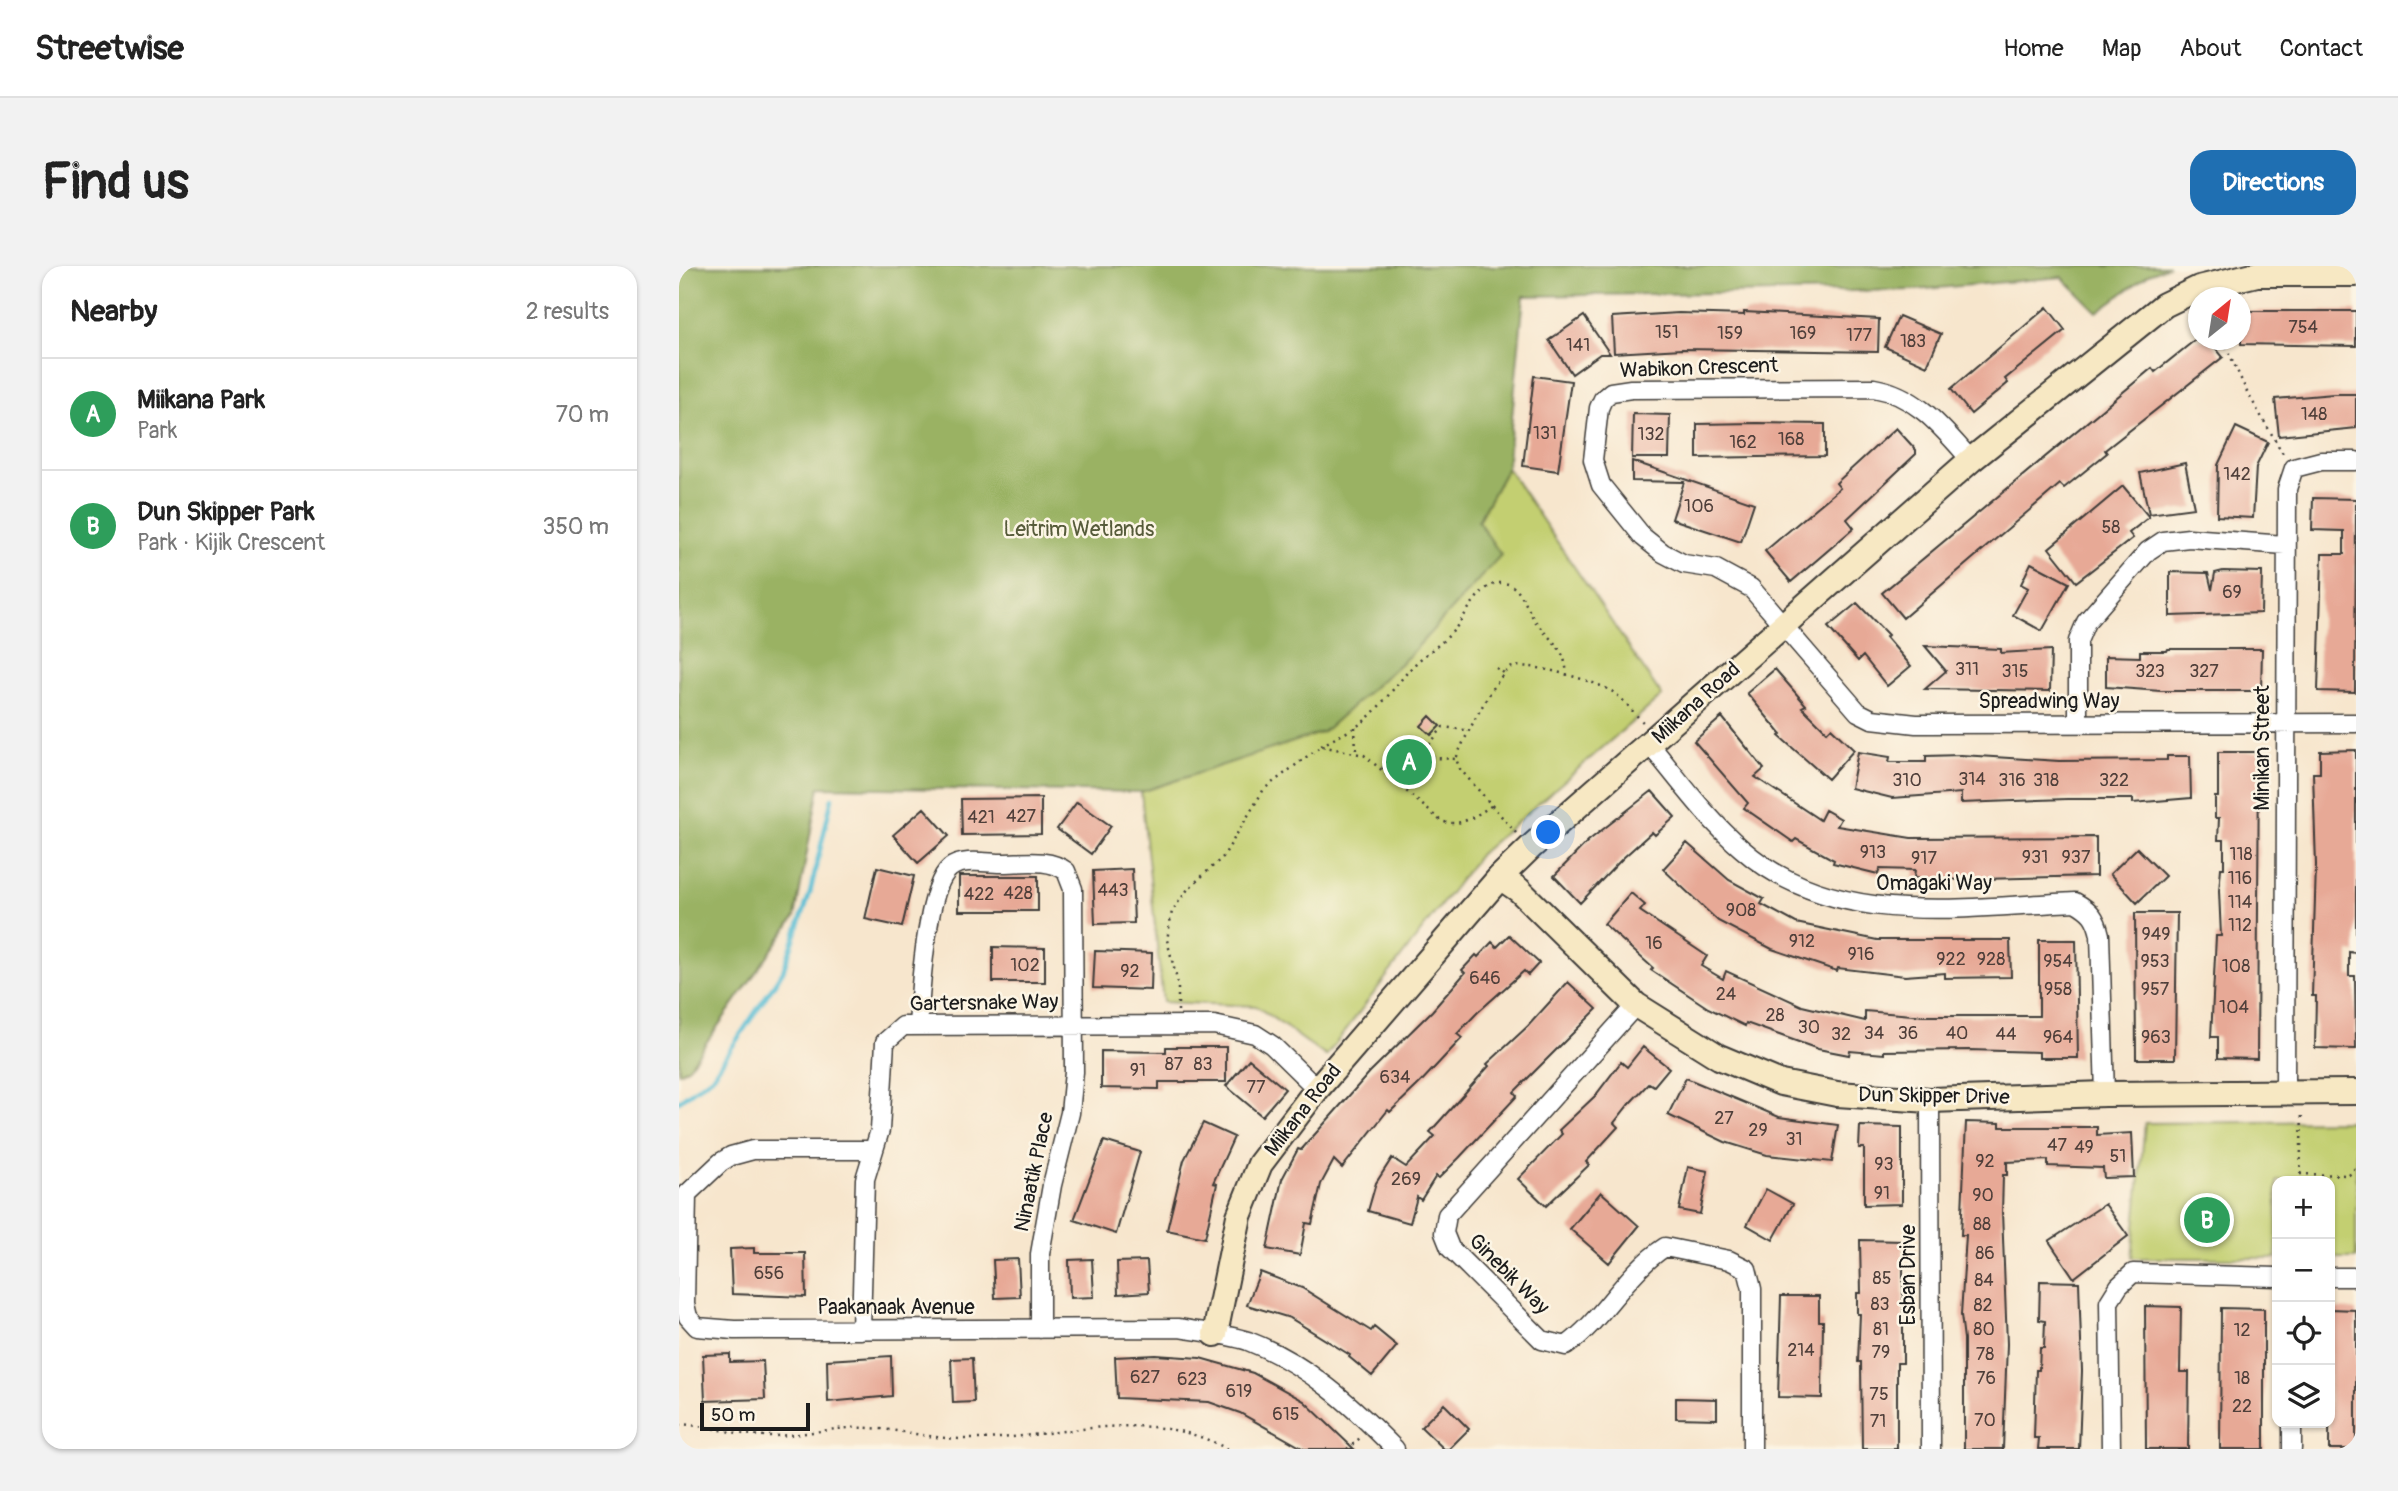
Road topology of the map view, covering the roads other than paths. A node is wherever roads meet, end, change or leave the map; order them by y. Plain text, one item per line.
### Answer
1 (2356, 274) edge
2 (1971, 460) junction
3 (2356, 461) edge
4 (2285, 545) junction
5 (1782, 627) junction
6 (2284, 722) junction
7 (2078, 723) junction
8 (2356, 723) edge
9 (1654, 741) junction
10 (1500, 877) junction
11 (1636, 1005) junction
12 (1075, 1023) junction
13 (918, 1026) junction
14 (1317, 1089) junction
15 (2294, 1092) junction
16 (2356, 1092) edge
17 (2105, 1094) junction
18 (1930, 1100) junction
19 (871, 1150) junction
20 (2335, 1277) edge
21 (2356, 1277) edge
22 (2272, 1278) edge
23 (1040, 1329) junction
24 (861, 1330) junction
25 (1215, 1334) junction
26 (2292, 1428) edge
27 (1395, 1449) edge
28 (1752, 1449) edge
29 (1931, 1449) edge
30 (2111, 1449) edge
31 (2292, 1449) edge

1 - 2 street, Miikana Road
2 - 5 street, Miikana Road
2 - 5 street, Wabikon Crescent
3 - 4 street, Minikan Street
4 - 6 street, Minikan Street
4 - 7 street
5 - 7 street, Spreadwing Way
5 - 9 street, Miikana Road
6 - 7 street, Spreadwing Way
6 - 8 street, Spreadwing Way
6 - 15 street, Minikan Street
9 - 10 street, Miikana Road
9 - 17 street, Omagaki Way
10 - 11 street, Dun Skipper Drive
10 - 14 street, Miikana Road
11 - 18 street, Dun Skipper Drive
11 - 28 street, Ginebik Way
12 - 13 street, Gartersnake Way
12 - 13 street, Ninaatik Place
12 - 14 street, Gartersnake Way
12 - 23 street, Ninaatik Place
13 - 19 street, Gartersnake Way
14 - 25 street, Miikana Road
15 - 16 street, Dun Skipper Drive
15 - 17 street, Dun Skipper Drive
17 - 18 street, Dun Skipper Drive
18 - 29 street, Esban Drive
19 - 24 street, Gartersnake Way
19 - 24 street, Paakanaak Avenue
20 - 21 street
22 - 30 street
23 - 24 street, Paakanaak Avenue
23 - 25 street, Paakanaak Avenue
25 - 27 street, Paakanaak Avenue
26 - 31 street

